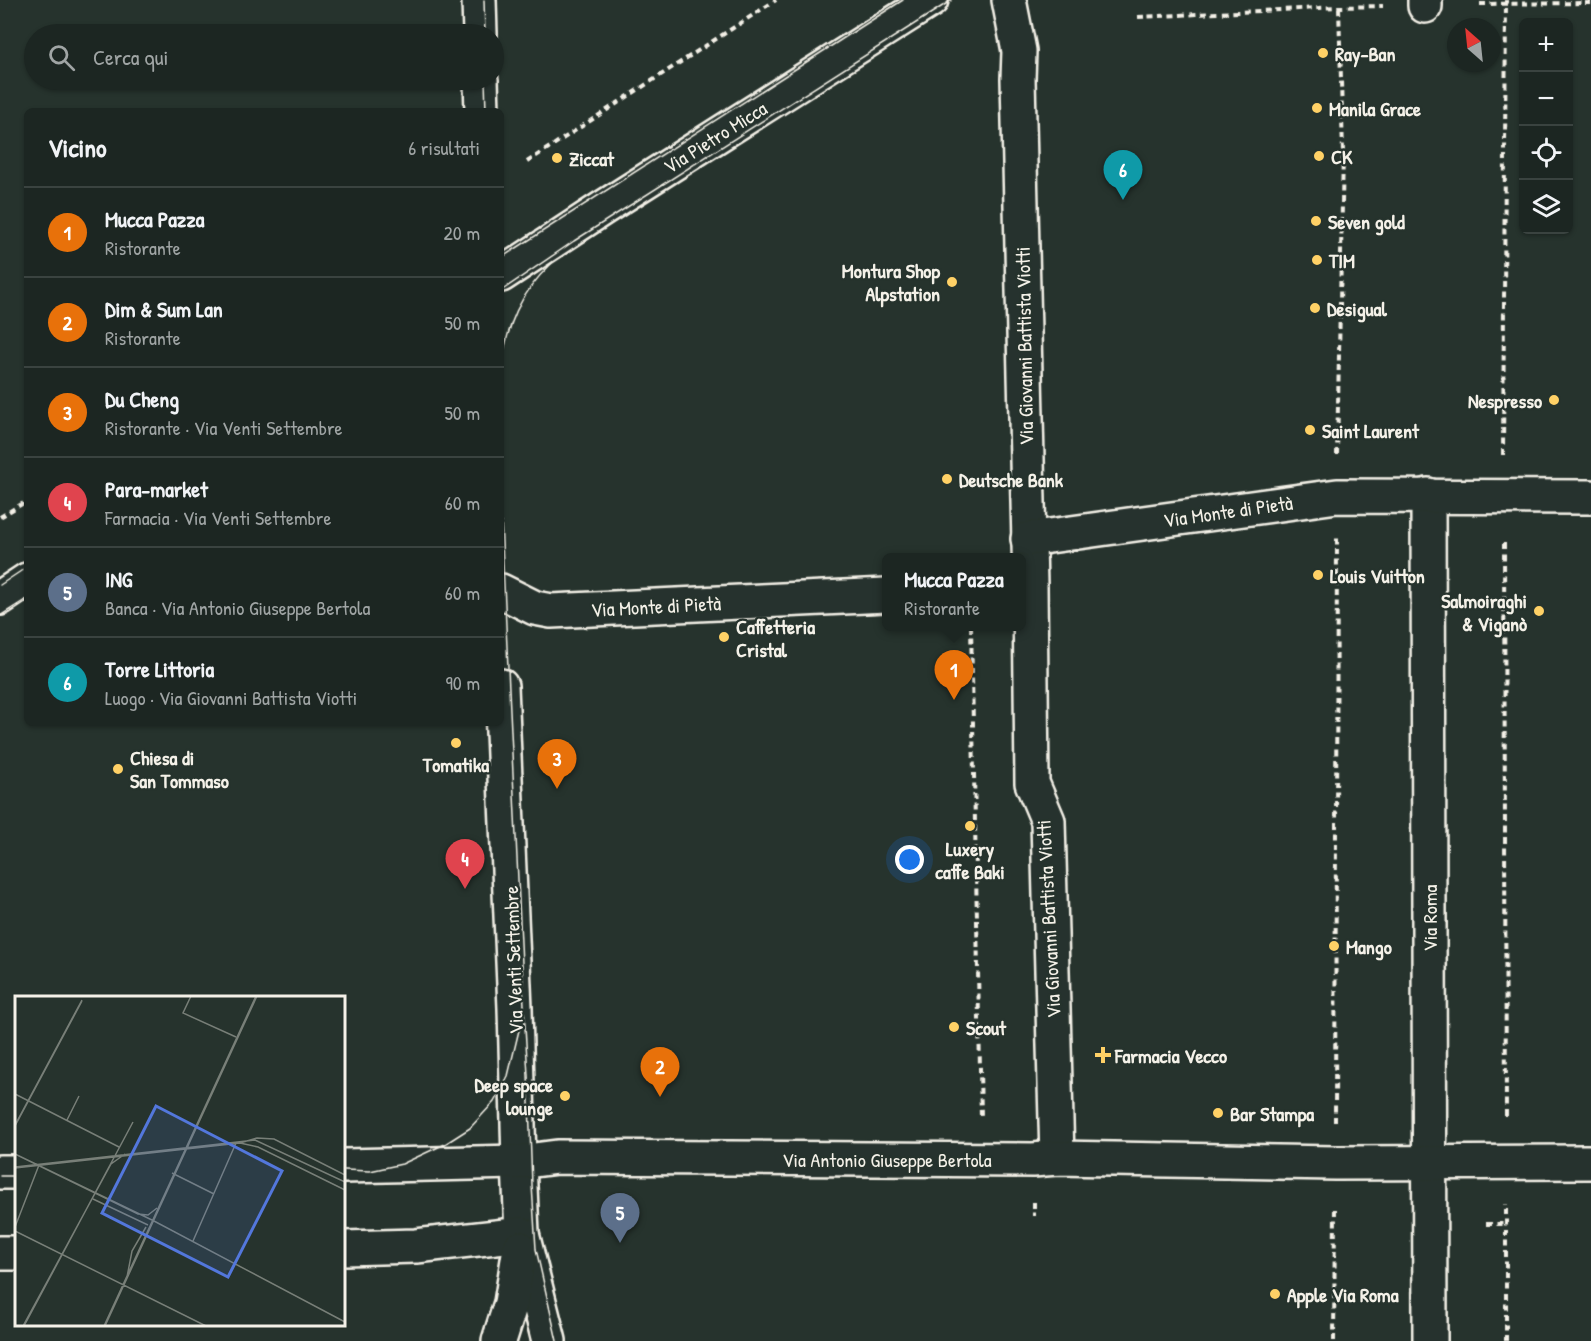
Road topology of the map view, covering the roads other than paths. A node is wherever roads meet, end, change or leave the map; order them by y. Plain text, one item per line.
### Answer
1 (479, 0) edge
2 (931, 0) edge
3 (1009, 0) edge
4 (480, 24) edge
5 (481, 90) edge
6 (482, 108) edge
7 (504, 273) edge
8 (1428, 495) junction
9 (1591, 496) edge
10 (1028, 539) junction
11 (24, 582) edge
12 (1026, 587) edge
13 (504, 592) edge
14 (882, 595) edge
15 (0, 598) edge
16 (503, 726) edge
17 (1057, 1158) junction
18 (519, 1162) junction
19 (1430, 1162) junction
20 (1591, 1162) edge
21 (345, 1166) edge
22 (522, 1234) junction
23 (345, 1248) edge
24 (511, 1303) junction
25 (499, 1341) edge
26 (518, 1341) edge
27 (549, 1341) edge
28 (1430, 1341) edge

1 - 4 street
2 - 7 street, Via Pietro Micca
3 - 10 street, Via Giovanni Battista Viotti
5 - 6 street
8 - 9 street, Via Monte di Pietà
8 - 10 street, Via Monte di Pietà
8 - 19 street, Via Roma
10 - 12 street, Via Giovanni Battista Viotti
11 - 15 street
12 - 17 street, Via Giovanni Battista Viotti
13 - 14 street, Via Monte di Pietà
16 - 18 street, Via Venti Settembre
17 - 18 street, Via Antonio Giuseppe Bertola
17 - 19 street, Via Antonio Giuseppe Bertola
18 - 21 street, Via Antonio Giuseppe Bertola
18 - 22 street, Via Venti Settembre
19 - 20 street, Via Antonio Giuseppe Bertola
19 - 28 street, Via Roma
22 - 23 street
22 - 24 street, Via Venti Settembre
22 - 27 street, Via Venti Settembre
24 - 25 street, Via Venti Settembre
24 - 26 street, Via Venti Settembre

